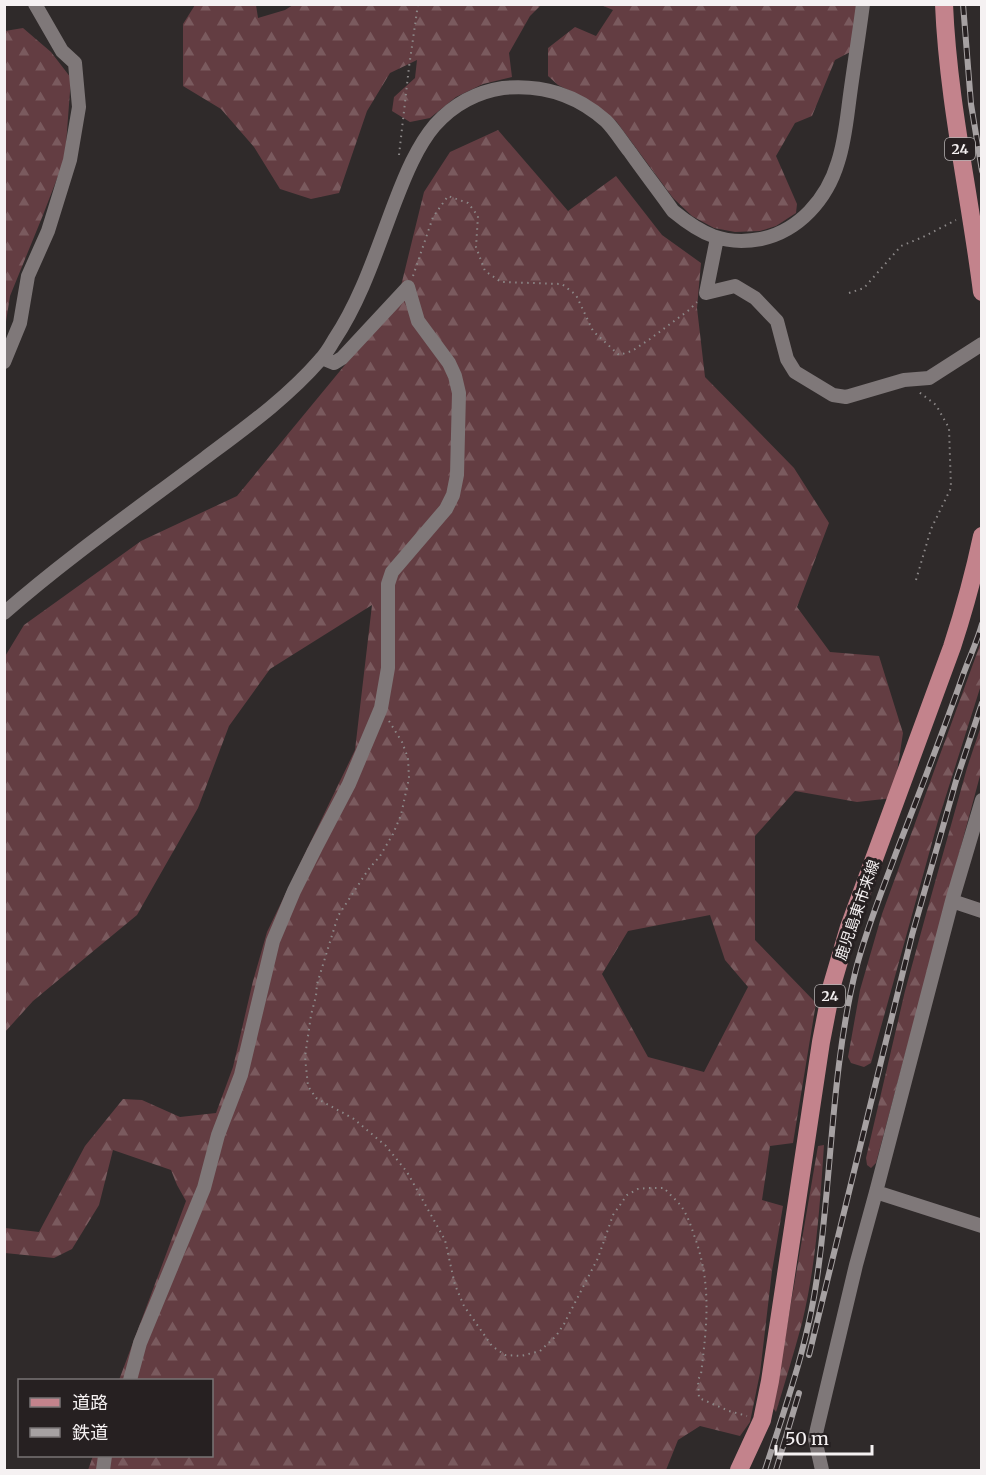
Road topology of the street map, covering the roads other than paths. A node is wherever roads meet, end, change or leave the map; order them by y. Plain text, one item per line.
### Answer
1 (35, 4) edge
2 (863, 4) edge
3 (944, 4) edge
4 (717, 238) junction
5 (979, 249) edge
6 (981, 292) edge
7 (981, 344) edge
8 (322, 358) junction
9 (4, 362) edge
10 (981, 536) edge
11 (4, 613) edge
12 (981, 800) edge
13 (952, 901) junction
14 (981, 911) edge
15 (876, 1192) junction
16 (981, 1226) edge
17 (130, 1379) edge
18 (739, 1470) edge
19 (822, 1470) edge

1 - 9 street
2 - 4 street
3 - 5 main road, 24
4 - 7 street
4 - 8 street
5 - 6 main road, 24
8 - 11 street
8 - 17 street
10 - 18 main road, 鹿児島東市来線 / 24
12 - 13 street
13 - 14 street
13 - 15 street
15 - 16 street
15 - 19 street

